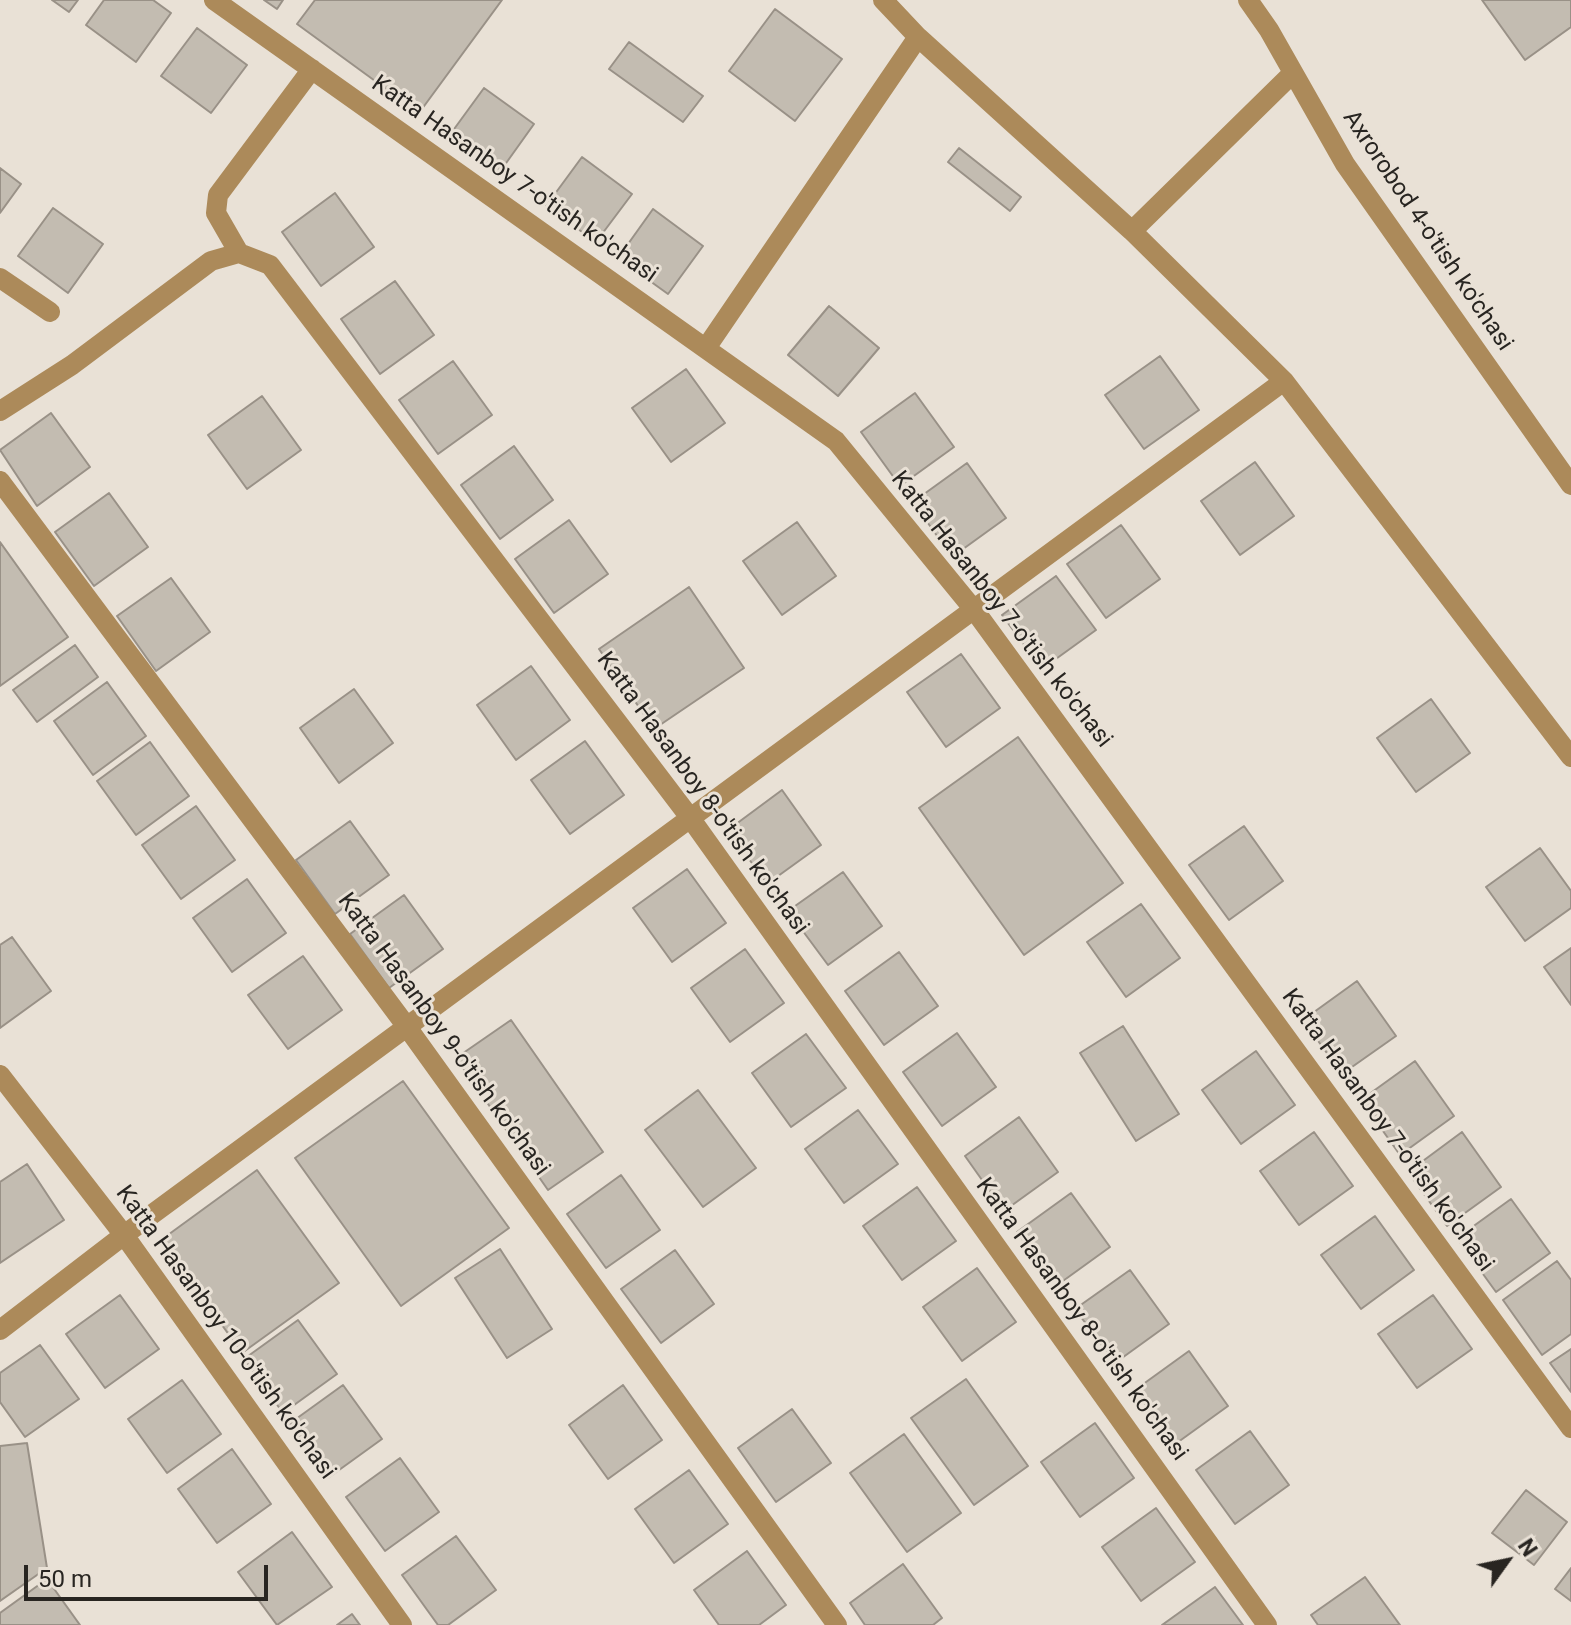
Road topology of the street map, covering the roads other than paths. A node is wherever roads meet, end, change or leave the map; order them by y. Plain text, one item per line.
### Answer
1 (214, 0) edge
2 (883, 0) edge
3 (1248, 0) edge
4 (918, 37) junction
5 (312, 69) junction
6 (1293, 73) junction
7 (1132, 231) junction
8 (239, 253) junction
9 (0, 278) edge
10 (50, 312) dead end
11 (706, 348) junction
12 (1284, 381) junction
13 (0, 411) edge
14 (0, 481) edge
15 (1571, 485) edge
16 (975, 611) junction
17 (1571, 757) edge
18 (691, 819) junction
19 (407, 1027) junction
20 (0, 1075) edge
21 (124, 1235) junction
22 (0, 1330) edge
23 (1571, 1428) edge
24 (402, 1625) edge
25 (837, 1625) edge
26 (1267, 1625) edge

1 - 5 street, Katta Hasanboy 7-o'tish ko'chasi
2 - 4 street
3 - 6 street, Axrorobod 4-o'tish ko'chasi
4 - 7 street
4 - 11 street
5 - 8 street
5 - 11 street, Katta Hasanboy 7-o'tish ko'chasi
6 - 7 street
6 - 15 street, Axrorobod 4-o'tish ko'chasi
7 - 12 street
8 - 13 street
8 - 18 street, Katta Hasanboy 8-o'tish ko'chasi
9 - 10 street
11 - 16 street, Katta Hasanboy 7-o'tish ko'chasi
12 - 16 street
12 - 17 street
14 - 19 street, Katta Hasanboy 9-o'tish ko'chasi
16 - 18 street
16 - 23 street, Katta Hasanboy 7-o'tish ko'chasi
18 - 19 street
18 - 26 street, Katta Hasanboy 8-o'tish ko'chasi
19 - 21 street
19 - 25 street, Katta Hasanboy 9-o'tish ko'chasi
20 - 21 street, Katta Hasanboy 10-o'tish ko'chasi
21 - 22 street
21 - 24 street, Katta Hasanboy 10-o'tish ko'chasi

